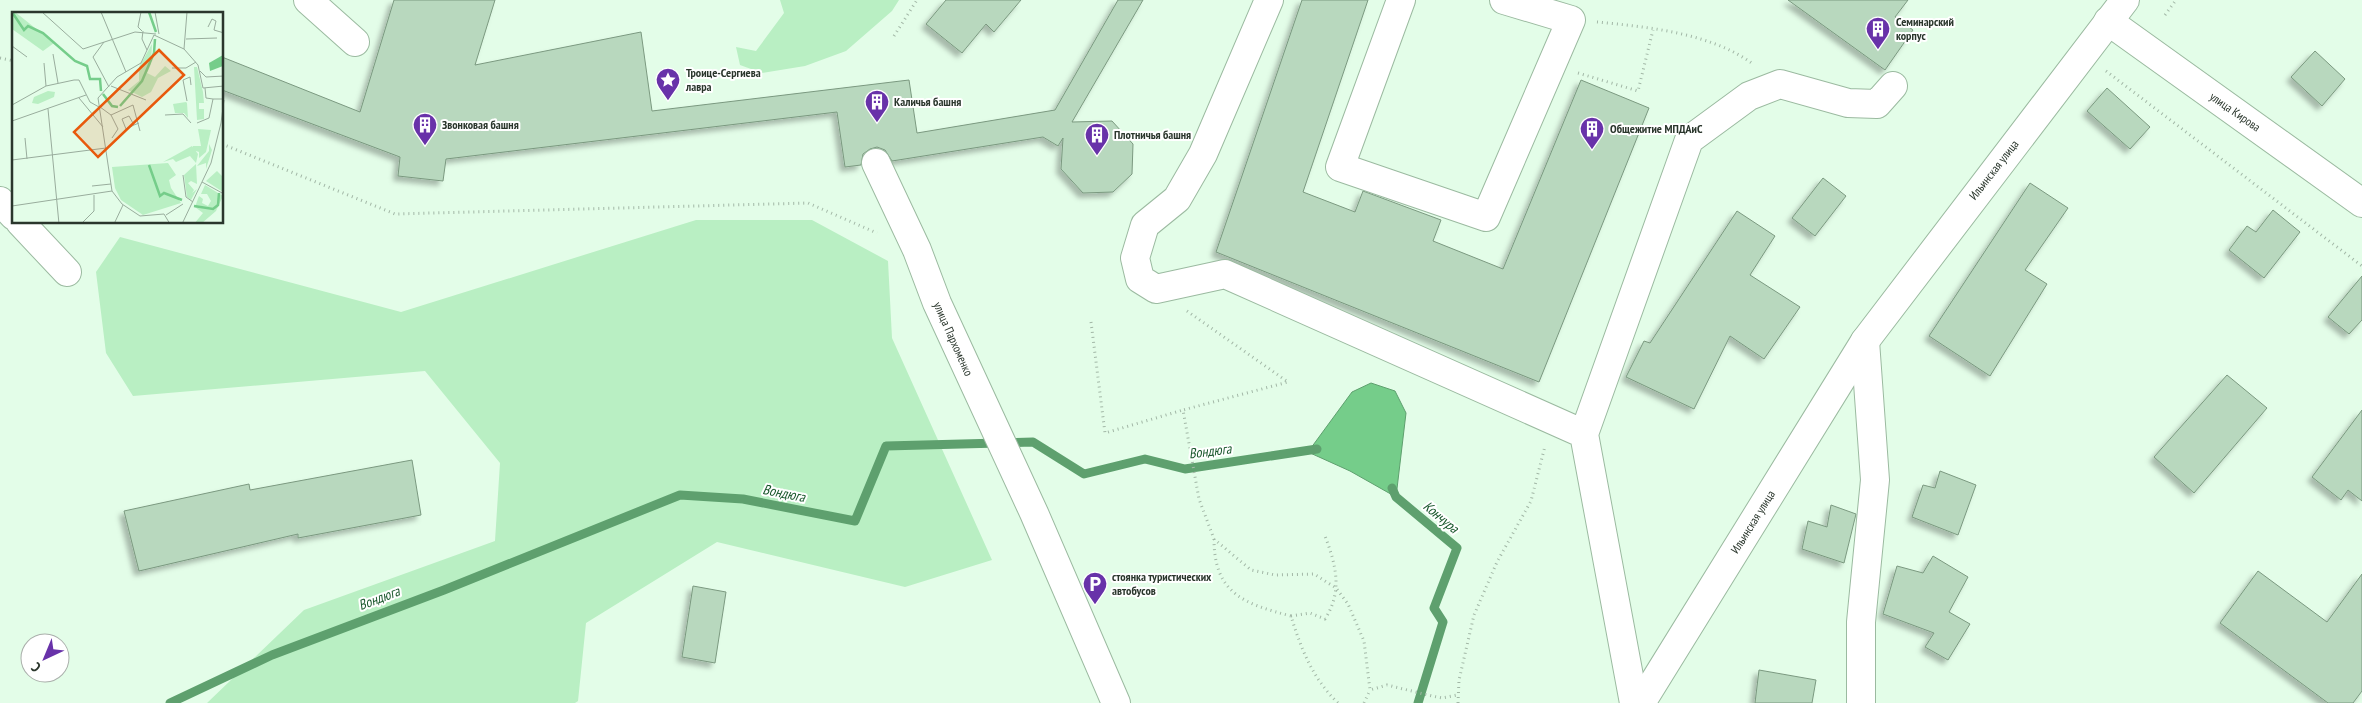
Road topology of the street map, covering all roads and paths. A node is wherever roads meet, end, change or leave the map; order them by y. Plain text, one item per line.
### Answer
1 (308, 0) edge
2 (917, 0) edge
3 (1268, 0) edge
4 (1401, 0) edge
5 (1504, 0) edge
6 (2176, 0) edge
7 (2117, 10) edge
8 (2165, 15) dead end
9 (1571, 20) junction
10 (1653, 30) junction
11 (894, 36) dead end
12 (355, 42) dead end
13 (1552, 65) junction
14 (2103, 69) dead end
15 (1780, 84) junction
16 (1893, 86) dead end
17 (224, 145) edge
18 (876, 163) dead end
19 (0, 201) edge
20 (2362, 203) edge
21 (12, 214) edge
22 (22, 224) edge
23 (917, 250) junction
24 (2362, 266) edge
25 (67, 272) dead end
26 (1156, 289) junction
27 (1091, 322) dead end
28 (1865, 341) junction
29 (1183, 410) junction
30 (1544, 416) junction
31 (1584, 434) junction
32 (1325, 536) dead end
33 (1214, 539) junction
34 (1336, 588) junction
35 (1291, 616) junction
36 (1370, 690) junction
37 (1457, 694) junction
38 (1642, 701) edge
39 (1116, 703) edge
40 (1338, 703) edge
41 (1364, 703) edge
42 (1458, 703) edge
43 (1861, 703) edge

1 - 12 main road
2 - 11 path
3 - 26 main road
4 - 13 main road
5 - 9 main road
6 - 8 path
7 - 20 main road, улица Кирова
7 - 28 main road, Ильинская улица
9 - 10 path
9 - 13 main road
10 - 13 path
10 - 15 path
14 - 24 path
15 - 16 main road
15 - 31 main road
17 - 23 path
18 - 23 main road, улица Пархоменко
19 - 21 main road
22 - 25 main road
23 - 39 main road, улица Пархоменко
26 - 29 path
26 - 30 main road
27 - 29 path
28 - 38 main road, Ильинская улица
28 - 43 main road
29 - 33 path
30 - 31 main road
30 - 37 path
31 - 38 main road
32 - 34 path
33 - 34 path
33 - 35 path
34 - 35 path
34 - 36 path
35 - 40 path
36 - 37 path
36 - 41 path
37 - 42 path

